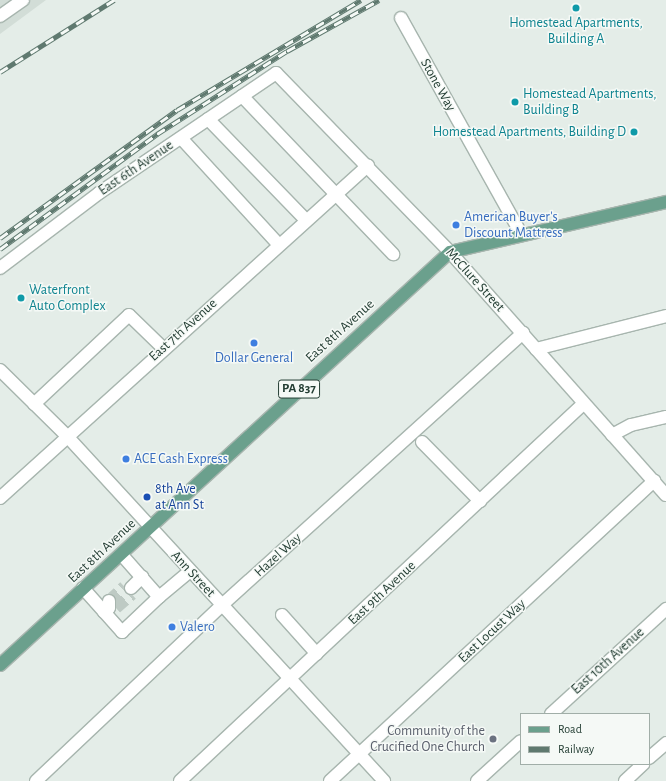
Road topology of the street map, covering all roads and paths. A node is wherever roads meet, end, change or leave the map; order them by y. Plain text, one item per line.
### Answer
1 (23, 0) edge
2 (0, 16) edge
3 (401, 18) dead end
4 (276, 73) joint
5 (242, 96) junction
6 (208, 120) junction
7 (181, 138) junction
8 (368, 164) junction
9 (335, 194) junction
10 (666, 202) edge
11 (306, 220) junction
12 (522, 236) junction
13 (279, 245) junction
14 (450, 252) junction
15 (393, 254) dead end
16 (0, 268) edge
17 (666, 316) edge
18 (522, 333) junction
19 (163, 348) junction
20 (536, 349) junction
21 (0, 370) edge
22 (34, 404) junction
23 (582, 405) junction
24 (666, 416) edge
25 (66, 435) junction
26 (612, 435) junction
27 (422, 442) dead end
28 (654, 481) junction
29 (666, 495) edge
30 (0, 498) edge
31 (480, 501) junction
32 (150, 527) junction
33 (121, 554) junction
34 (190, 571) junction
35 (142, 577) junction
36 (83, 588) junction
37 (129, 590) tunnel mouth
38 (159, 597) junction
39 (222, 606) junction
40 (666, 609) edge
41 (282, 615) dead end
42 (317, 654) junction
43 (0, 665) edge
44 (290, 679) junction
45 (552, 713) edge
46 (520, 742) edge
47 (666, 743) edge
48 (359, 753) junction
49 (650, 757) edge
50 (642, 765) edge
51 (36, 781) edge
52 (180, 781) edge
53 (330, 781) edge
54 (384, 781) edge
55 (477, 781) edge
56 (625, 781) edge

1 - 2 street
3 - 12 street, Stone Way
4 - 5 street, East 6th Avenue
4 - 8 street, McClure Street
5 - 6 street, East 6th Avenue
5 - 9 street
6 - 7 street, East 6th Avenue
6 - 11 street
7 - 13 street
7 - 16 street, East 6th Avenue
8 - 9 street, East 7th Avenue
8 - 14 street, McClure Street
9 - 11 street, East 7th Avenue
9 - 15 street
10 - 12 main road, East 8th Avenue / PA 837
11 - 13 street, East 7th Avenue
12 - 14 main road, East 8th Avenue / PA 837
13 - 19 street, East 7th Avenue
14 - 18 street, McClure Street
14 - 32 main road, East 8th Avenue / PA 837
17 - 20 street
18 - 20 street, McClure Street
18 - 39 street, Hazel Way
19 - 22 street
19 - 25 street, East 7th Avenue
20 - 23 street, McClure Street
21 - 22 street, Ann Street
22 - 25 street, Ann Street
23 - 26 street, McClure Street
23 - 31 street, East 9th Avenue
24 - 26 street
25 - 30 street, East 7th Avenue
25 - 32 street, Ann Street
26 - 28 street, McClure Street
27 - 31 street
28 - 29 street, McClure Street
28 - 48 street, East Locust Way
31 - 42 street, East 9th Avenue
32 - 33 main road, East 8th Avenue / PA 837
32 - 34 street, Ann Street
33 - 35 street
33 - 36 main road, East 8th Avenue / PA 837
34 - 38 street
34 - 39 street, Ann Street
35 - 37 street
35 - 38 street
36 - 38 street
36 - 43 main road, East 8th Avenue / PA 837
39 - 44 street, Ann Street
39 - 51 street, Hazel Way
40 - 45 street, East 10th Avenue
41 - 42 street
42 - 44 street, East 9th Avenue
44 - 48 street, Ann Street
44 - 52 street, East 9th Avenue
46 - 55 street
47 - 49 street
48 - 53 street, East Locust Way
48 - 54 street, Ann Street
50 - 56 street

